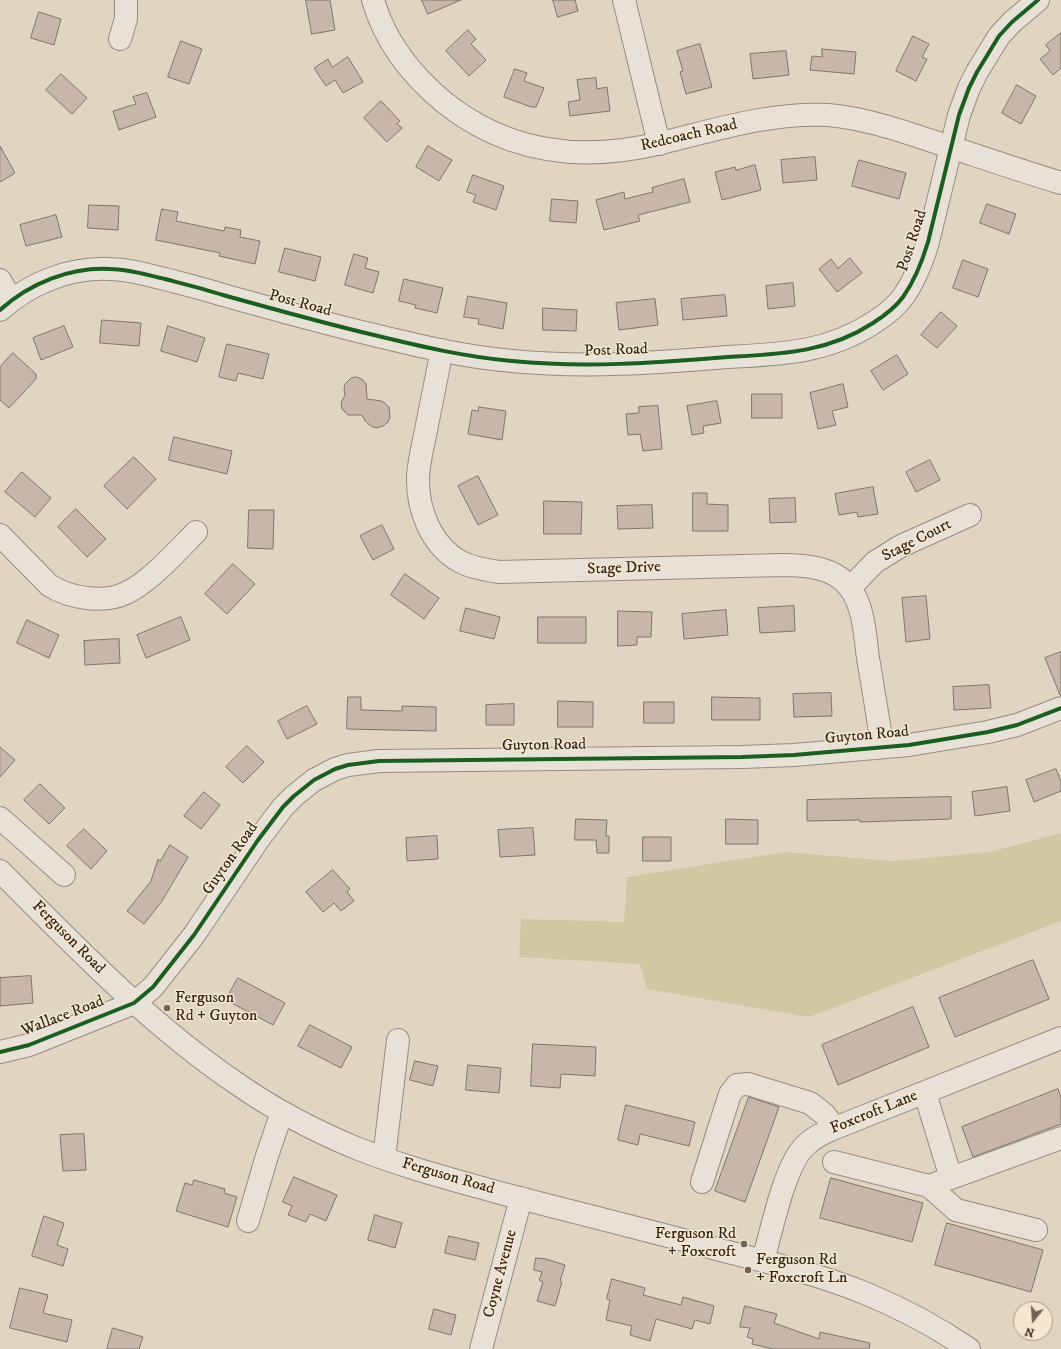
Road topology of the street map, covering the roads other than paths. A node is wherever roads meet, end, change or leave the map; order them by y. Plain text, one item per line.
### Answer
1 (126, 0) edge
2 (373, 0) edge
3 (624, 0) edge
4 (1038, 0) edge
5 (120, 39) dead end
6 (659, 144) junction
7 (951, 147) junction
8 (1061, 183) edge
9 (0, 280) edge
10 (5, 305) edge
11 (442, 350) junction
12 (970, 515) dead end
13 (196, 532) dead end
14 (0, 535) edge
15 (850, 588) junction
16 (1061, 708) edge
17 (882, 746) junction
18 (0, 818) edge
19 (0, 871) edge
20 (64, 875) dead end
21 (134, 1003) junction
22 (1061, 1038) edge
23 (398, 1040) dead end
24 (0, 1052) edge
25 (925, 1092) junction
26 (282, 1112) junction
27 (389, 1114) junction
28 (835, 1128) junction
29 (1061, 1138) edge
30 (356, 1147) junction
31 (384, 1158) junction
32 (834, 1162) dead end
33 (951, 1178) junction
34 (702, 1182) dead end
35 (929, 1186) junction
36 (521, 1198) junction
37 (248, 1221) dead end
38 (1036, 1230) dead end
39 (763, 1261) junction
40 (481, 1349) edge
41 (969, 1349) edge

1 - 5 street
2 - 6 street, Redcoach Road
3 - 6 street
4 - 7 street, Post Road
6 - 7 street, Redcoach Road
7 - 8 street, Redcoach Road
7 - 11 street, Post Road
9 - 10 street
10 - 11 street, Post Road
11 - 15 street, Stage Drive
12 - 15 street, Stage Court
13 - 14 street
15 - 17 street, Stage Drive
16 - 17 street, Guyton Road
17 - 21 street, Guyton Road
18 - 20 street
19 - 21 street, Ferguson Road
21 - 24 street, Wallace Road
21 - 26 street, Ferguson Road
22 - 25 street, Foxcroft Lane
23 - 27 street
25 - 28 street, Foxcroft Lane
25 - 33 street
26 - 30 street, Ferguson Road
26 - 37 street
27 - 30 street
27 - 31 street
28 - 34 street
28 - 39 street, Foxcroft Lane
29 - 33 street
30 - 31 street, Ferguson Road
31 - 36 street, Ferguson Road
32 - 35 street
33 - 35 street
35 - 38 street
36 - 39 street, Ferguson Road
36 - 40 street, Coyne Avenue
39 - 41 street, Ferguson Road

